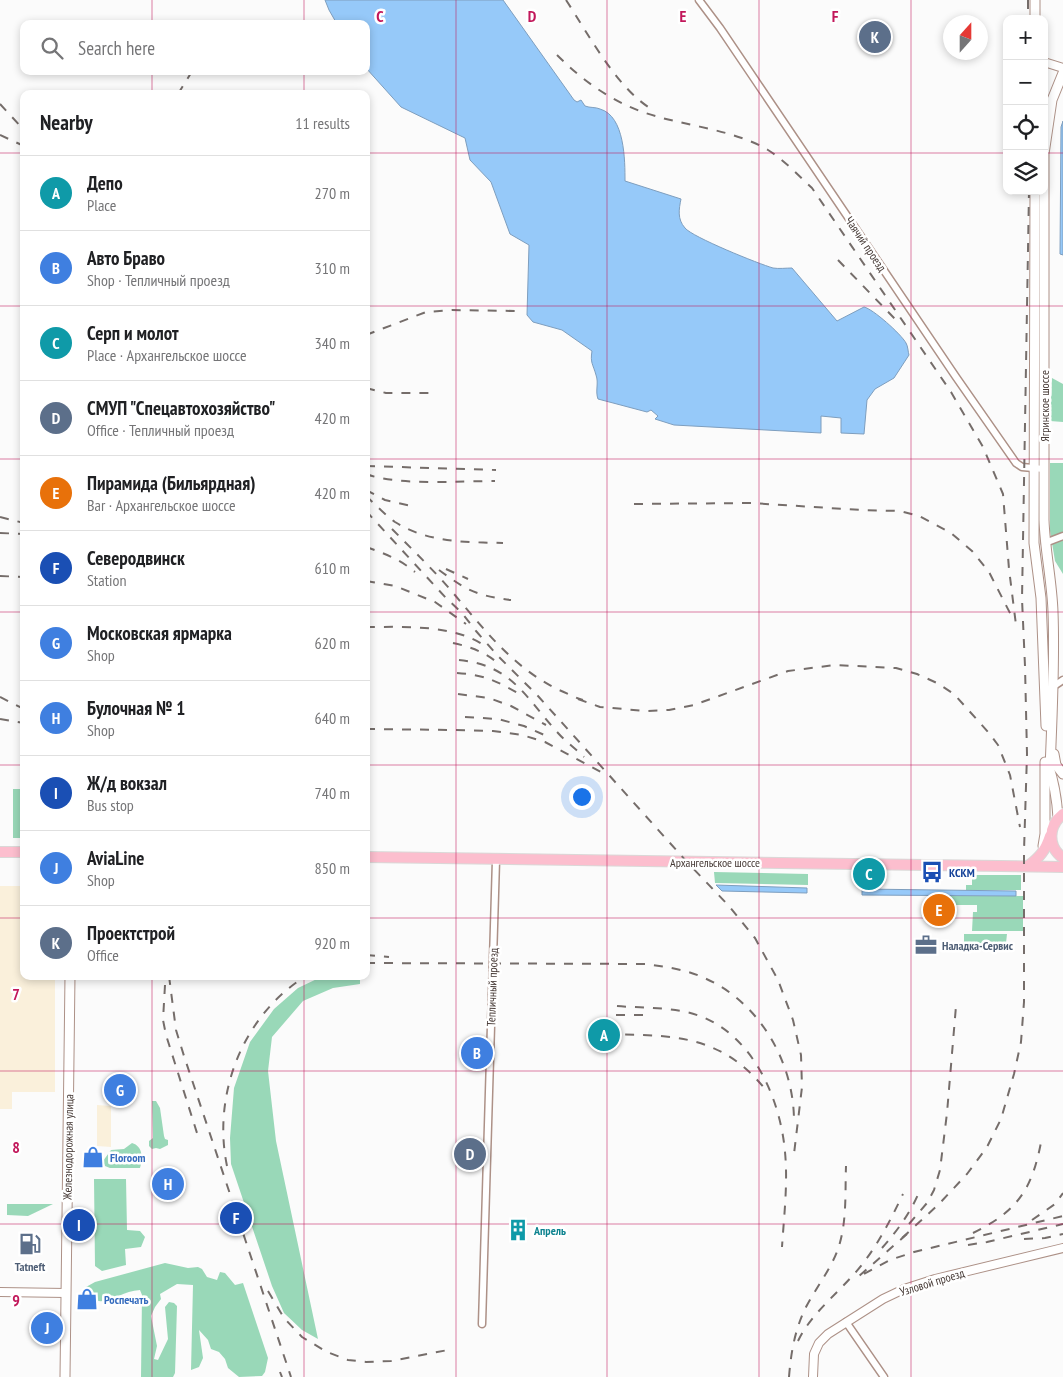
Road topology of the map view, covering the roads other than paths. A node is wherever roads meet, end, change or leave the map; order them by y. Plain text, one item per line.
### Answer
1 (699, 0) edge
2 (1035, 0) edge
3 (1035, 15) edge
4 (1048, 63) edge
5 (1063, 68) edge
6 (1063, 73) edge
7 (1035, 195) edge
8 (1033, 468) junction
9 (1044, 469) junction
10 (1063, 536) edge
11 (1045, 543) junction
12 (1063, 680) edge
13 (1049, 688) junction
14 (1051, 741) junction
15 (1045, 757) junction
16 (1050, 769) junction
17 (1063, 774) edge
18 (1053, 779) junction
19 (1063, 791) edge
20 (1060, 816) edge
21 (1051, 834) junction
22 (0, 852) edge
23 (20, 852) edge
24 (370, 857) edge
25 (496, 860) junction
26 (1063, 861) edge
27 (1028, 866) junction
28 (70, 980) edge
29 (1063, 1248) edge
30 (0, 1292) edge
31 (66, 1293) junction
32 (846, 1322) junction
33 (482, 1324) dead end
34 (65, 1377) edge
35 (813, 1377) edge
36 (884, 1377) edge

1 - 8 street, Чаячий проезд
2 - 3 main road
4 - 5 street
6 - 9 main road, Ягринское шоссе
7 - 8 main road, Ягринское шоссе
8 - 9 street, Чаячий проезд
8 - 13 main road, Ягринское шоссе
9 - 11 main road, Ягринское шоссе
10 - 11 street
11 - 13 main road, Ягринское шоссе
12 - 13 street
13 - 14 main road, Ягринское шоссе
13 - 15 main road, Ягринское шоссе
14 - 16 main road
14 - 17 main road
15 - 16 main road
15 - 27 main road, Ягринское шоссе
16 - 18 main road
18 - 19 main road
18 - 20 main road
20 - 21 main road
21 - 26 main road
21 - 27 main road
22 - 23 main road
24 - 25 main road, Архангельское шоссе
25 - 27 main road, Архангельское шоссе
25 - 33 street, Тепличный проезд
26 - 27 main road, Архангельское шоссе
28 - 31 main road, Железнодорожная улица
29 - 32 street, Узловой проезд
30 - 31 street
31 - 34 main road, Железнодорожная улица
32 - 35 street, Узловой проезд
32 - 36 street

